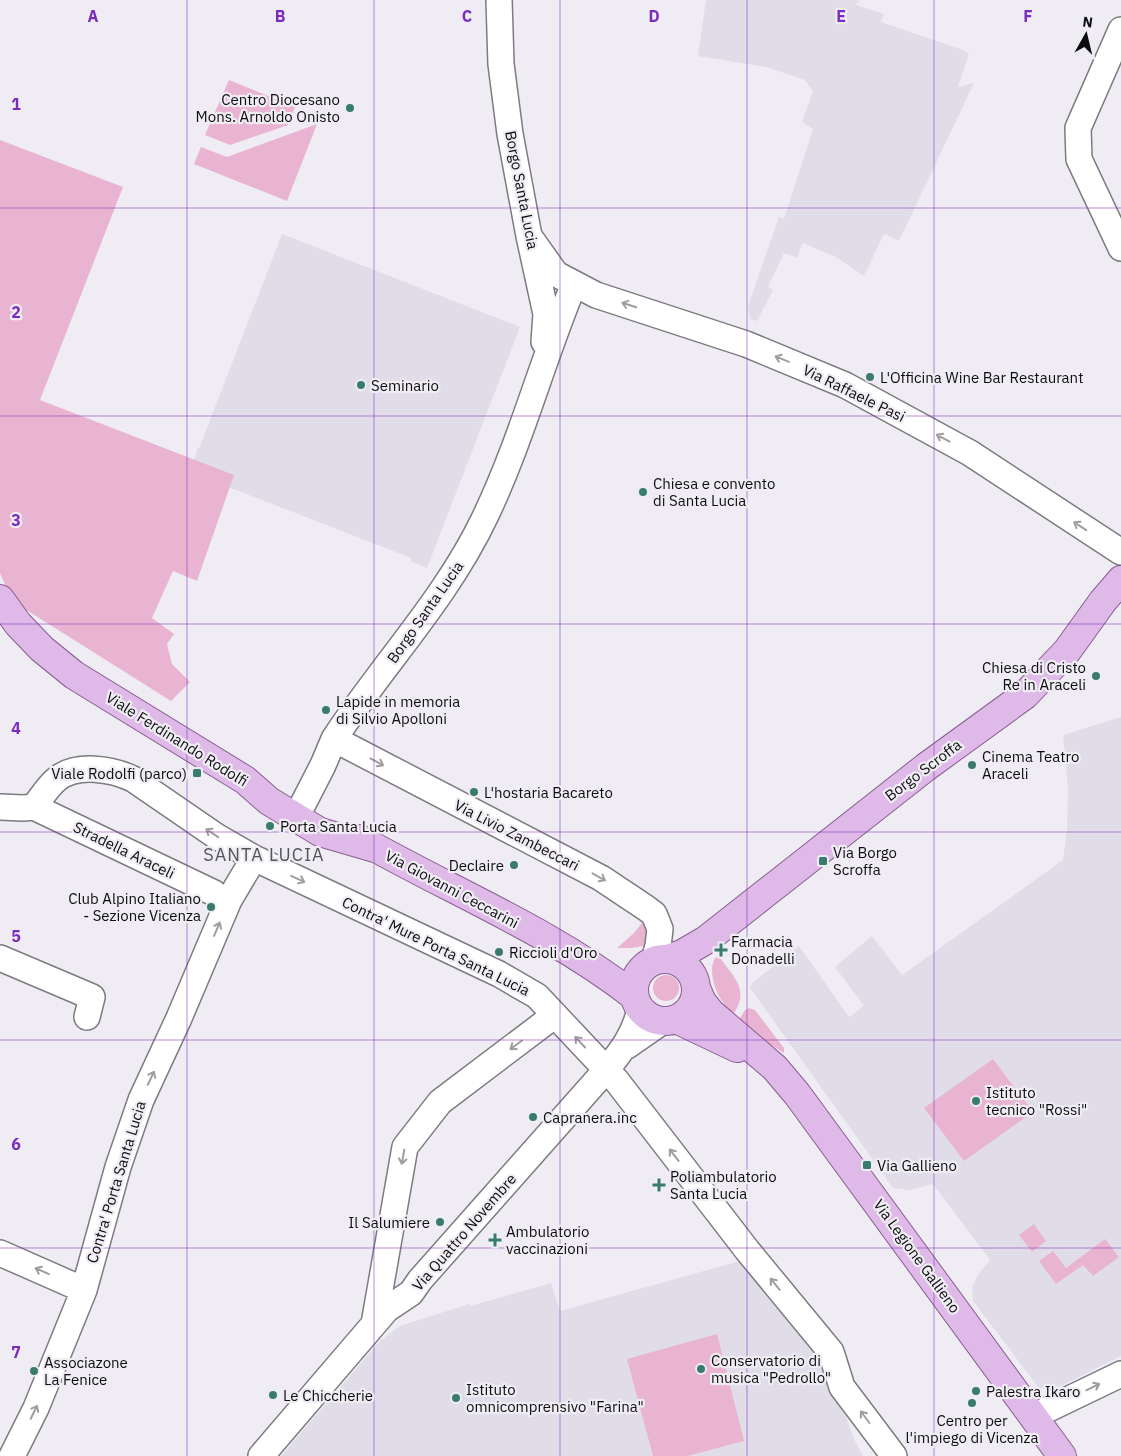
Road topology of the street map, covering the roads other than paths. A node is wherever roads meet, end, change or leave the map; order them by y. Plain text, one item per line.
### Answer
1 (499, 0) edge
2 (1121, 30) edge
3 (529, 236) junction
4 (1121, 248) edge
5 (569, 281) junction
6 (543, 292) junction
7 (538, 379) junction
8 (1121, 552) edge
9 (1121, 580) edge
10 (0, 598) edge
11 (334, 739) junction
12 (245, 780) junction
13 (302, 806) junction
14 (34, 807) junction
15 (2, 811) edge
16 (375, 848) junction
17 (254, 858) junction
18 (214, 893) dead end
19 (706, 940) junction
20 (554, 942) junction
21 (0, 958) edge
22 (656, 961) junction
23 (695, 982) junction
24 (653, 1011) junction
25 (555, 1015) junction
26 (87, 1017) dead end
27 (766, 1060) junction
28 (606, 1070) junction
29 (0, 1253) edge
30 (382, 1276) junction
31 (84, 1290) junction
32 (411, 1292) junction
33 (374, 1324) junction
34 (1121, 1374) edge
35 (1034, 1416) junction
36 (12, 1456) edge
37 (261, 1456) edge
38 (894, 1456) edge
39 (1062, 1456) edge

1 - 3 street, Borgo Santa Lucia
2 - 4 street
3 - 5 street, Via Raffaele Pasi
3 - 6 street, Borgo Santa Lucia
5 - 6 street
5 - 7 street, Borgo Santa Lucia
8 -> 5 street, Via Raffaele Pasi
6 - 7 street, Borgo Santa Lucia
7 - 11 street, Borgo Santa Lucia
9 - 19 main road, Borgo Scroffa
10 - 12 main road, Viale Ferdinando Rodolfi
11 - 13 street, Borgo Santa Lucia
11 -> 22 street, Via Livio Zambeccari
12 - 13 main road, Via Giovanni Ceccarini
12 - 16 main road, Viale Ferdinando Rodolfi
13 - 16 main road, Via Giovanni Ceccarini
14 - 15 street
17 -> 14 street, Contra' Mure Porta Santa Lucia
14 - 18 street, Stradella Araceli
16 - 20 main road, Via Giovanni Ceccarini
17 -> 25 street, Contra' Mure Porta Santa Lucia
31 -> 17 street, Contra' Porta Santa Lucia
19 - 22 main road, Borgo Scroffa
19 - 23 main road
20 - 22 main road, Via Giovanni Ceccarini
20 - 24 main road, Via Giovanni Ceccarini
21 - 26 street
22 - 23 main road
22 - 24 main road
23 - 24 main road
23 - 27 main road, Via Legione Gallieno
24 - 27 main road, Via Legione Gallieno
24 - 28 street, Via Quattro Novembre
28 -> 25 street, Contra' Mure Porta Santa Lucia
25 -> 30 street
27 - 35 main road, Via Legione Gallieno
28 - 32 street, Via Quattro Novembre
38 -> 28 street, Contra' Mure Porta Santa Lucia
31 -> 29 street
30 - 32 street
30 - 33 street
36 -> 31 street, Contra' Porta Santa Lucia
32 - 33 street, Via Quattro Novembre
33 - 37 street, Via Quattro Novembre
35 -> 34 street
35 - 39 main road, Via Legione Gallieno

